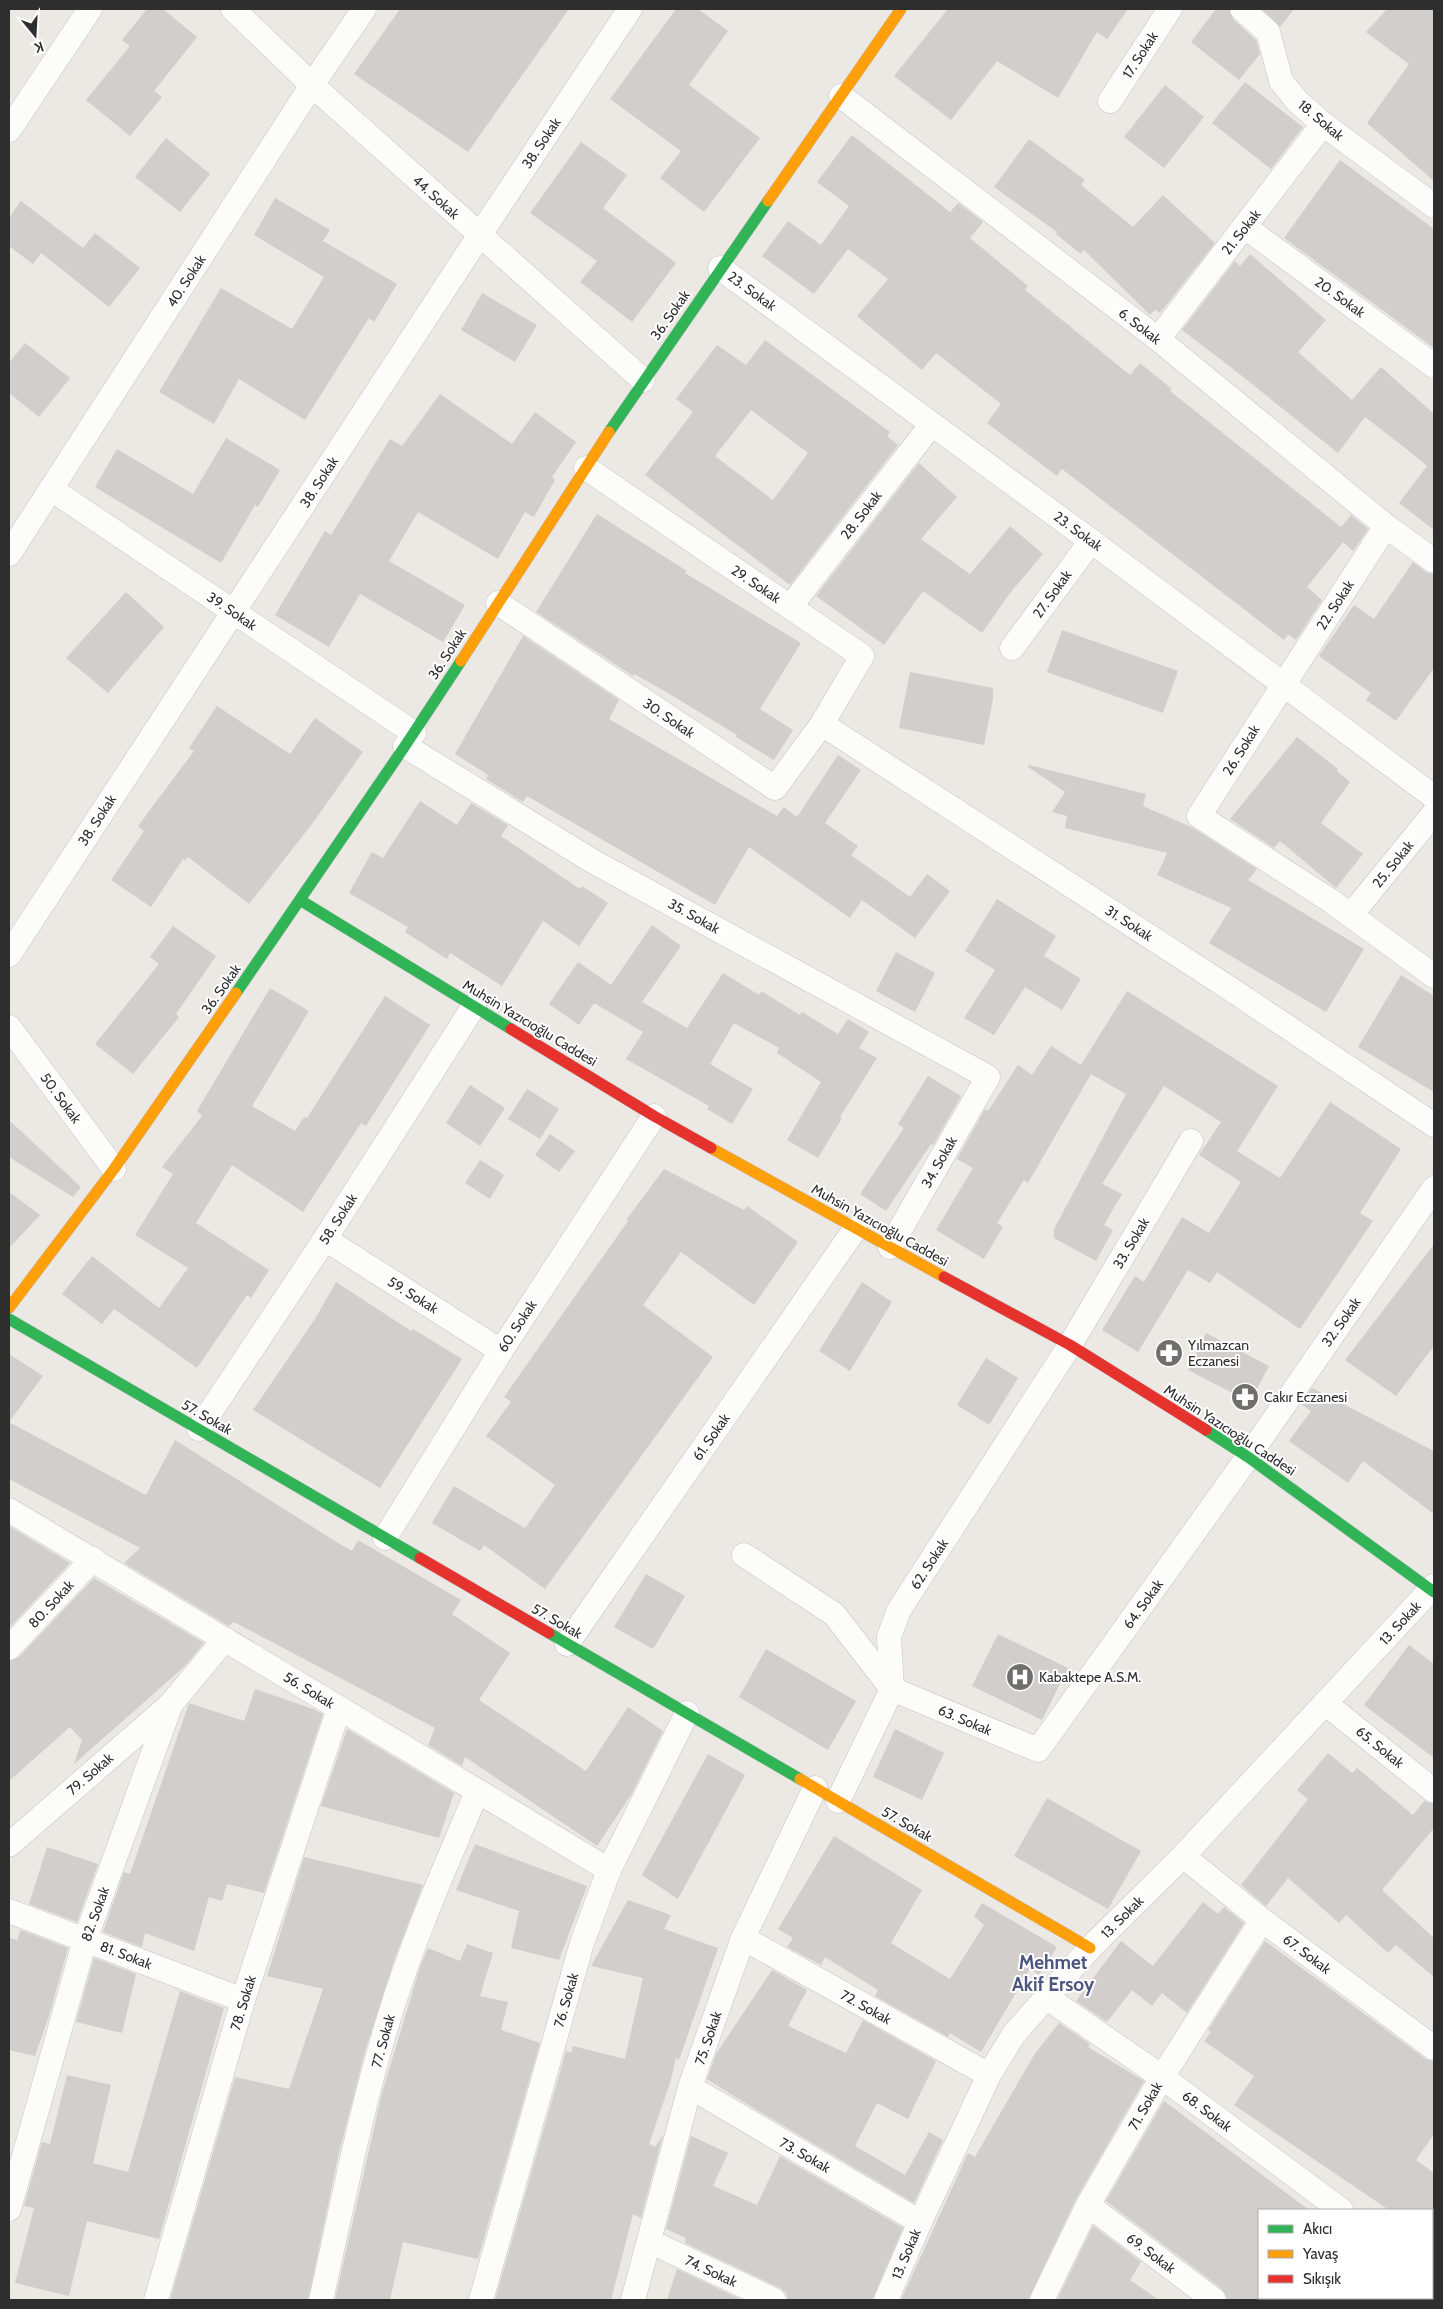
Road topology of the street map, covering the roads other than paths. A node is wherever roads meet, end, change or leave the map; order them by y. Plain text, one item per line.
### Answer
1 (90, 9) edge
2 (233, 9) edge
3 (364, 9) edge
4 (630, 9) edge
5 (901, 9) edge
6 (1170, 9) edge
7 (1242, 9) edge
8 (312, 85) junction
9 (841, 96) junction
10 (1110, 101) dead end
11 (1323, 124) junction
12 (9, 130) edge
13 (1434, 206) edge
14 (1245, 227) junction
15 (479, 236) junction
16 (720, 268) junction
17 (1158, 339) junction
18 (1434, 366) edge
19 (643, 380) junction
20 (932, 424) junction
21 (586, 468) junction
22 (51, 489) junction
23 (1386, 526) junction
24 (1091, 541) junction
25 (9, 554) edge
26 (1434, 561) edge
27 (498, 603) junction
28 (790, 607) junction
29 (234, 612) junction
30 (1012, 648) dead end
31 (1283, 683) junction
32 (822, 724) junction
33 (410, 739) junction
34 (1434, 797) edge
35 (1434, 812) edge
36 (300, 900) junction
37 (1351, 915) junction
38 (9, 955) edge
39 (1434, 976) edge
40 (474, 1006) junction
41 (9, 1027) edge
42 (988, 1077) joint
43 (654, 1116) junction
44 (1434, 1124) edge
45 (1191, 1141) dead end
46 (114, 1169) junction
47 (1434, 1188) edge
48 (855, 1229) junction
49 (325, 1239) junction
50 (890, 1247) junction
51 (9, 1308) edge
52 (9, 1319) edge
53 (1070, 1345) junction
54 (501, 1351) junction
55 (199, 1429) junction
56 (1248, 1457) junction
57 (9, 1510) edge
58 (385, 1538) junction
59 (744, 1555) dead end
60 (93, 1559) junction
61 (1433, 1589) edge
62 (225, 1640) junction
63 (567, 1644) junction
64 (9, 1648) edge
65 (892, 1689) junction
66 (1325, 1703) junction
67 (171, 1704) junction
68 (339, 1708) junction
69 (687, 1714) junction
70 (1038, 1750) joint
71 (815, 1788) junction
72 (1434, 1791) edge
73 (477, 1792) junction
74 (838, 1801) junction
75 (9, 1845) edge
76 (1183, 1856) junction
77 (608, 1870) junction
78 (9, 1911) edge
79 (1262, 1920) junction
80 (743, 1938) junction
81 (85, 1940) junction
82 (1090, 1948) junction
83 (1046, 1997) junction
84 (243, 2000) junction
85 (1434, 2048) edge
86 (989, 2075) junction
87 (1162, 2077) junction
88 (690, 2088) junction
89 (1088, 2205) junction
90 (9, 2209) edge
91 (1340, 2209) edge
92 (920, 2222) junction
93 (649, 2241) junction
94 (156, 2300) edge
95 (321, 2300) edge
96 (481, 2300) edge
97 (633, 2300) edge
98 (774, 2300) edge
99 (886, 2300) edge
100 (1042, 2300) edge
101 (1214, 2300) edge

1 - 12 street
2 - 8 street, 44. Sokak
3 - 8 street, 40. Sokak
4 - 15 street, 38. Sokak
5 - 9 main road, 36. Sokak
6 - 10 street, 17. Sokak
7 - 11 street, 18. Sokak
8 - 15 street, 44. Sokak
8 - 22 street, 40. Sokak
9 - 16 main road, 36. Sokak
9 - 17 street, 6. Sokak
11 - 13 street, 18. Sokak
11 - 14 street, 21. Sokak
14 - 17 street, 21. Sokak
14 - 18 street, 20. Sokak
15 - 19 street, 44. Sokak
15 - 29 street, 38. Sokak
16 - 19 main road, 36. Sokak
16 - 20 street, 23. Sokak
17 - 23 street, 6. Sokak
19 - 21 main road, 36. Sokak
20 - 24 street, 23. Sokak
20 - 28 street, 28. Sokak
21 - 27 main road, 36. Sokak
21 - 28 street, 29. Sokak
22 - 25 street, 40. Sokak
22 - 29 street, 39. Sokak
23 - 26 street, 6. Sokak
23 - 31 street, 22. Sokak
24 - 30 street, 27. Sokak
24 - 31 street, 23. Sokak
27 - 32 street, 30. Sokak
27 - 33 main road, 36. Sokak
28 - 32 street, 29. Sokak
29 - 33 street, 39. Sokak
29 - 38 street, 38. Sokak
31 - 34 street, 23. Sokak
31 - 37 street, 26. Sokak
32 - 44 street, 31. Sokak
33 - 36 main road, 36. Sokak
33 - 42 street, 35. Sokak
35 - 37 street, 25. Sokak
36 - 40 main road, Muhsin Yazıcıoğlu Caddesi
36 - 46 main road, 36. Sokak
37 - 39 street
40 - 43 main road, Muhsin Yazıcıoğlu Caddesi
40 - 49 street, 58. Sokak
41 - 46 street, 50. Sokak
42 - 50 street, 34. Sokak
43 - 48 main road, Muhsin Yazıcıoğlu Caddesi
43 - 54 street, 60. Sokak
45 - 53 street, 33. Sokak
46 - 51 main road, 36. Sokak
47 - 56 street, 32. Sokak
48 - 50 main road, Muhsin Yazıcıoğlu Caddesi
48 - 63 street, 61. Sokak
49 - 54 street, 59. Sokak
49 - 55 street, 58. Sokak
50 - 53 main road, Muhsin Yazıcıoğlu Caddesi
52 - 55 main road, 57. Sokak
53 - 56 main road, Muhsin Yazıcıoğlu Caddesi
53 - 65 street, 62. Sokak
54 - 58 street, 60. Sokak
55 - 58 main road, 57. Sokak
56 - 61 main road, Muhsin Yazıcıoğlu Caddesi
56 - 70 street, 64. Sokak
57 - 60 street, 56. Sokak
58 - 63 main road, 57. Sokak
59 - 65 street
60 - 62 street, 56. Sokak
60 - 64 street, 80. Sokak
61 - 66 street, 13. Sokak
62 - 67 street, 82. Sokak
62 - 68 street, 56. Sokak
63 - 69 main road, 57. Sokak
65 - 70 street, 63. Sokak
65 - 74 street
66 - 72 street, 65. Sokak
66 - 76 street, 13. Sokak
67 - 75 street, 79. Sokak
67 - 81 street, 82. Sokak
68 - 73 street, 56. Sokak
68 - 84 street, 78. Sokak
69 - 71 main road, 57. Sokak
69 - 77 street, 76. Sokak
71 - 74 main road, 57. Sokak
71 - 80 street, 75. Sokak
73 - 77 street, 56. Sokak
73 - 95 street, 77. Sokak
74 - 82 main road, 57. Sokak
76 - 79 street, 67. Sokak
76 - 82 street, 13. Sokak
77 - 96 street, 76. Sokak
78 - 81 street, 81. Sokak
79 - 85 street, 67. Sokak
79 - 87 street, 71. Sokak
80 - 86 street, 72. Sokak
80 - 88 street, 75. Sokak
81 - 84 street, 81. Sokak
81 - 90 street, 82. Sokak
82 - 83 street, 13. Sokak
83 - 86 street, 13. Sokak
83 - 87 street, 68. Sokak
84 - 94 street, 78. Sokak
86 - 92 street, 13. Sokak
87 - 89 street, 71. Sokak
87 - 91 street, 68. Sokak
88 - 92 street, 73. Sokak
88 - 93 street, 75. Sokak
89 - 100 street, 71. Sokak
89 - 101 street, 69. Sokak
92 - 99 street, 13. Sokak
93 - 97 street, 75. Sokak
93 - 98 street, 74. Sokak

